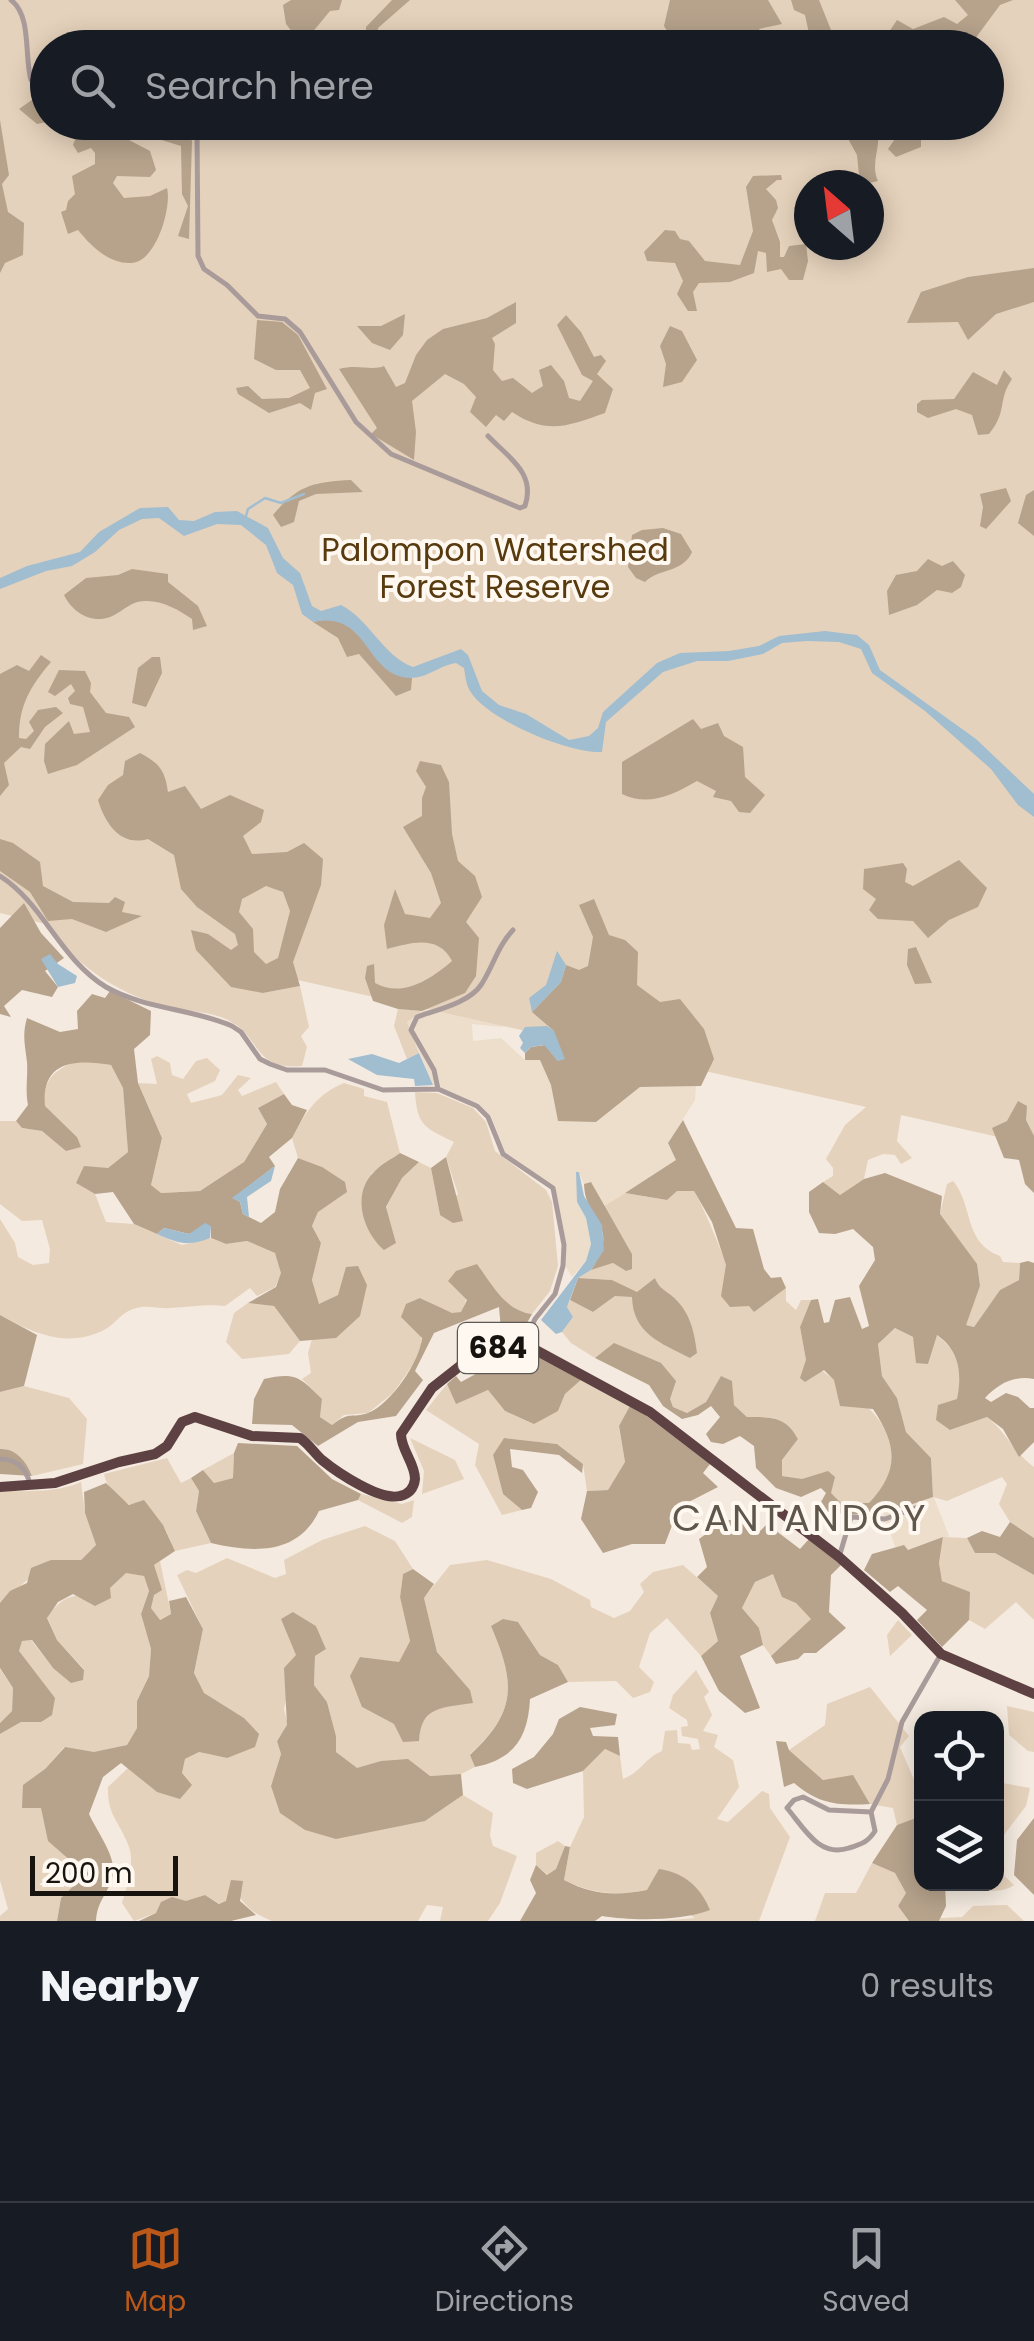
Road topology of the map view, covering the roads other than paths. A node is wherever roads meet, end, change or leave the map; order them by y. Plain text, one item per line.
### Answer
1 (10, 0) edge
2 (30, 71) edge
3 (197, 140) edge
4 (488, 436) dead end
5 (0, 876) edge
6 (512, 930) dead end
7 (438, 1089) junction
8 (524, 1345) junction
9 (0, 1459) edge
10 (0, 1487) edge
11 (31, 1487) junction
12 (918, 1507) dead end
13 (840, 1557) junction
14 (942, 1654) junction
15 (1034, 1694) edge
16 (870, 1812) junction

1 - 2 street
3 - 4 street
5 - 7 street
6 - 7 street
7 - 8 street
8 - 11 highway, 684
8 - 13 highway, 684
9 - 11 street
10 - 11 highway, 684
12 - 13 street
13 - 14 highway, 684
14 - 15 highway, 684
14 - 16 street
16 - 16 street

